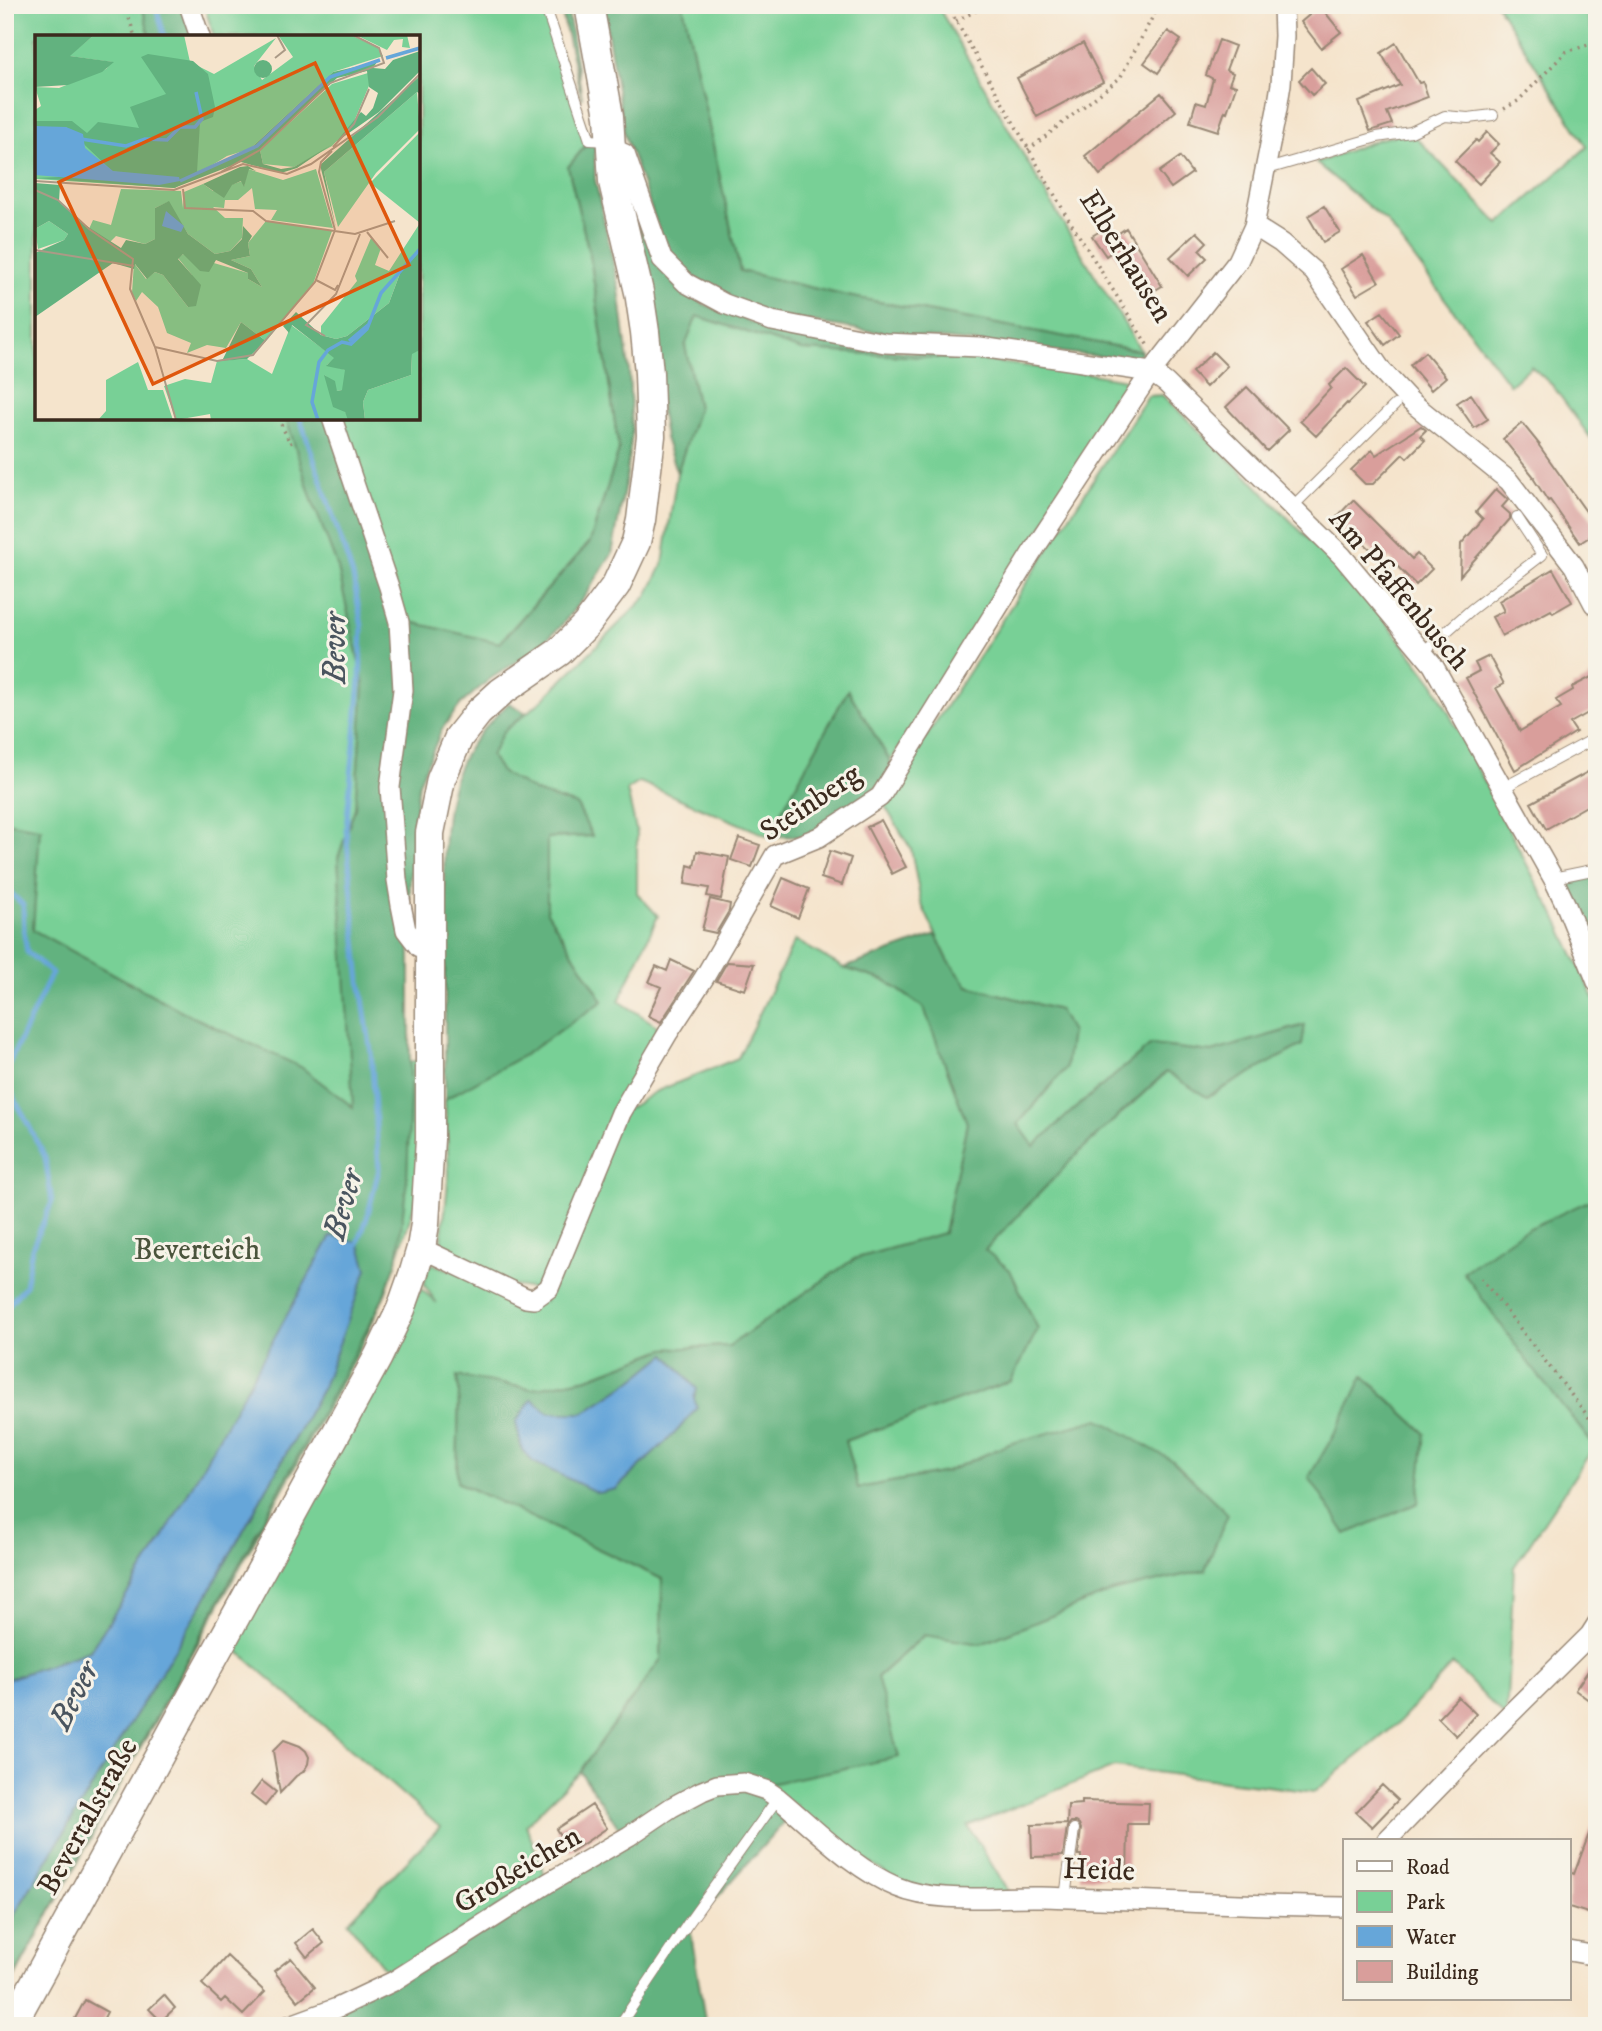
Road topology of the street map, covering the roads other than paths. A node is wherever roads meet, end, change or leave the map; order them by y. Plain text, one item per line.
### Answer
1 (189, 5) edge
2 (545, 5) edge
3 (589, 5) edge
4 (1283, 5) edge
5 (199, 35) edge
6 (1493, 115) road end
7 (611, 144) junction
8 (1264, 171) junction
9 (1254, 226) junction
10 (1151, 372) junction
11 (1395, 405) dead end
12 (333, 420) edge
13 (1292, 507) junction
14 (1517, 517) dead end
15 (1595, 608) edge
16 (1422, 653) junction
17 (1597, 736) edge
18 (1503, 788) junction
19 (1597, 869) edge
20 (1553, 878) junction
21 (431, 948) junction
22 (1597, 982) edge
23 (421, 1248) junction
24 (1597, 1624) edge
25 (778, 1798) junction
26 (1074, 1829) dead end
27 (1388, 1839) edge
28 (859, 1865) joint
29 (1065, 1898) junction
30 (1343, 1907) edge
31 (1570, 1951) edge
32 (1597, 1956) edge
33 (11, 2026) edge
34 (288, 2026) edge
35 (619, 2026) edge

1 - 5 street
2 - 7 lane
3 - 7 street, Bevertalstraße
4 - 8 street, Elberhausen
6 - 8 lane
7 - 10 street
7 - 21 street, Bevertalstraße
8 - 9 street, Elberhausen
9 - 10 street, Elberhausen
9 - 15 street
10 - 13 street, Am Pfaffenbusch
10 - 23 street, Steinberg
11 - 13 lane
12 - 21 street
13 - 16 street, Am Pfaffenbusch
14 - 16 lane
16 - 18 street, Am Pfaffenbusch
17 - 18 lane
18 - 20 street, Am Pfaffenbusch
19 - 20 lane
20 - 22 street
21 - 23 street, Bevertalstraße
23 - 33 street, Bevertalstraße
24 - 27 street
25 - 28 street, Großeichen
25 - 34 street, Großeichen
25 - 35 lane
26 - 29 lane
28 - 29 street, Heide
29 - 30 street, Heide
31 - 32 street

